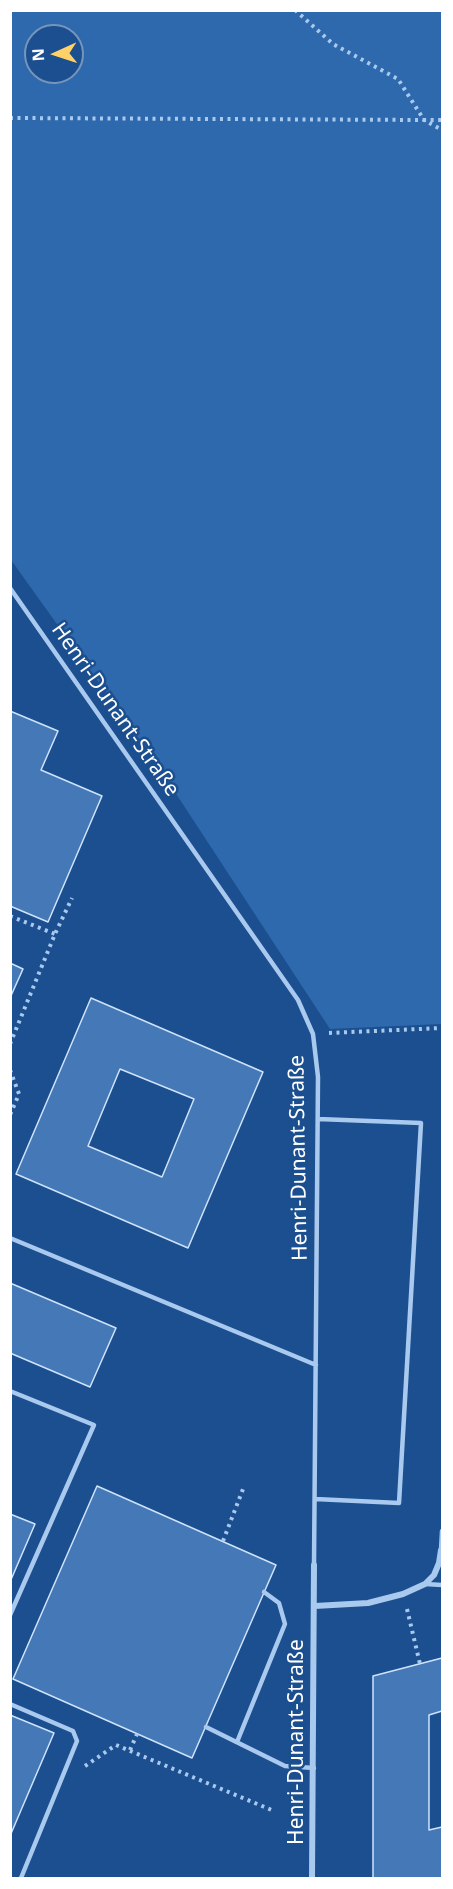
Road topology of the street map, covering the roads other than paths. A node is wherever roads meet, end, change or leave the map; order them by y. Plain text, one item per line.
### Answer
1 (10, 588) edge
2 (318, 1119) junction
3 (10, 1238) edge
4 (316, 1365) junction
5 (10, 1391) edge
6 (315, 1499) junction
7 (442, 1531) edge
8 (442, 1540) edge
9 (441, 1550) edge
10 (314, 1565) joint
11 (425, 1584) junction
12 (442, 1585) edge
13 (264, 1593) dead end
14 (315, 1606) junction
15 (10, 1615) edge
16 (10, 1704) edge
17 (206, 1727) dead end
18 (237, 1742) junction
19 (314, 1768) junction
20 (21, 1878) edge
21 (312, 1878) edge

1 - 2 lane, Henri-Dunant-Straße
2 - 4 lane, Henri-Dunant-Straße
2 - 6 lane
3 - 4 lane
4 - 6 lane, Henri-Dunant-Straße
5 - 15 lane
6 - 10 lane, Henri-Dunant-Straße
7 - 8 lane
8 - 9 lane
9 - 11 street
10 - 14 street, Henri-Dunant-Straße
11 - 12 lane
11 - 14 street
13 - 18 lane
14 - 19 street, Henri-Dunant-Straße
16 - 20 lane
17 - 18 lane
18 - 19 lane
19 - 21 street, Henri-Dunant-Straße

